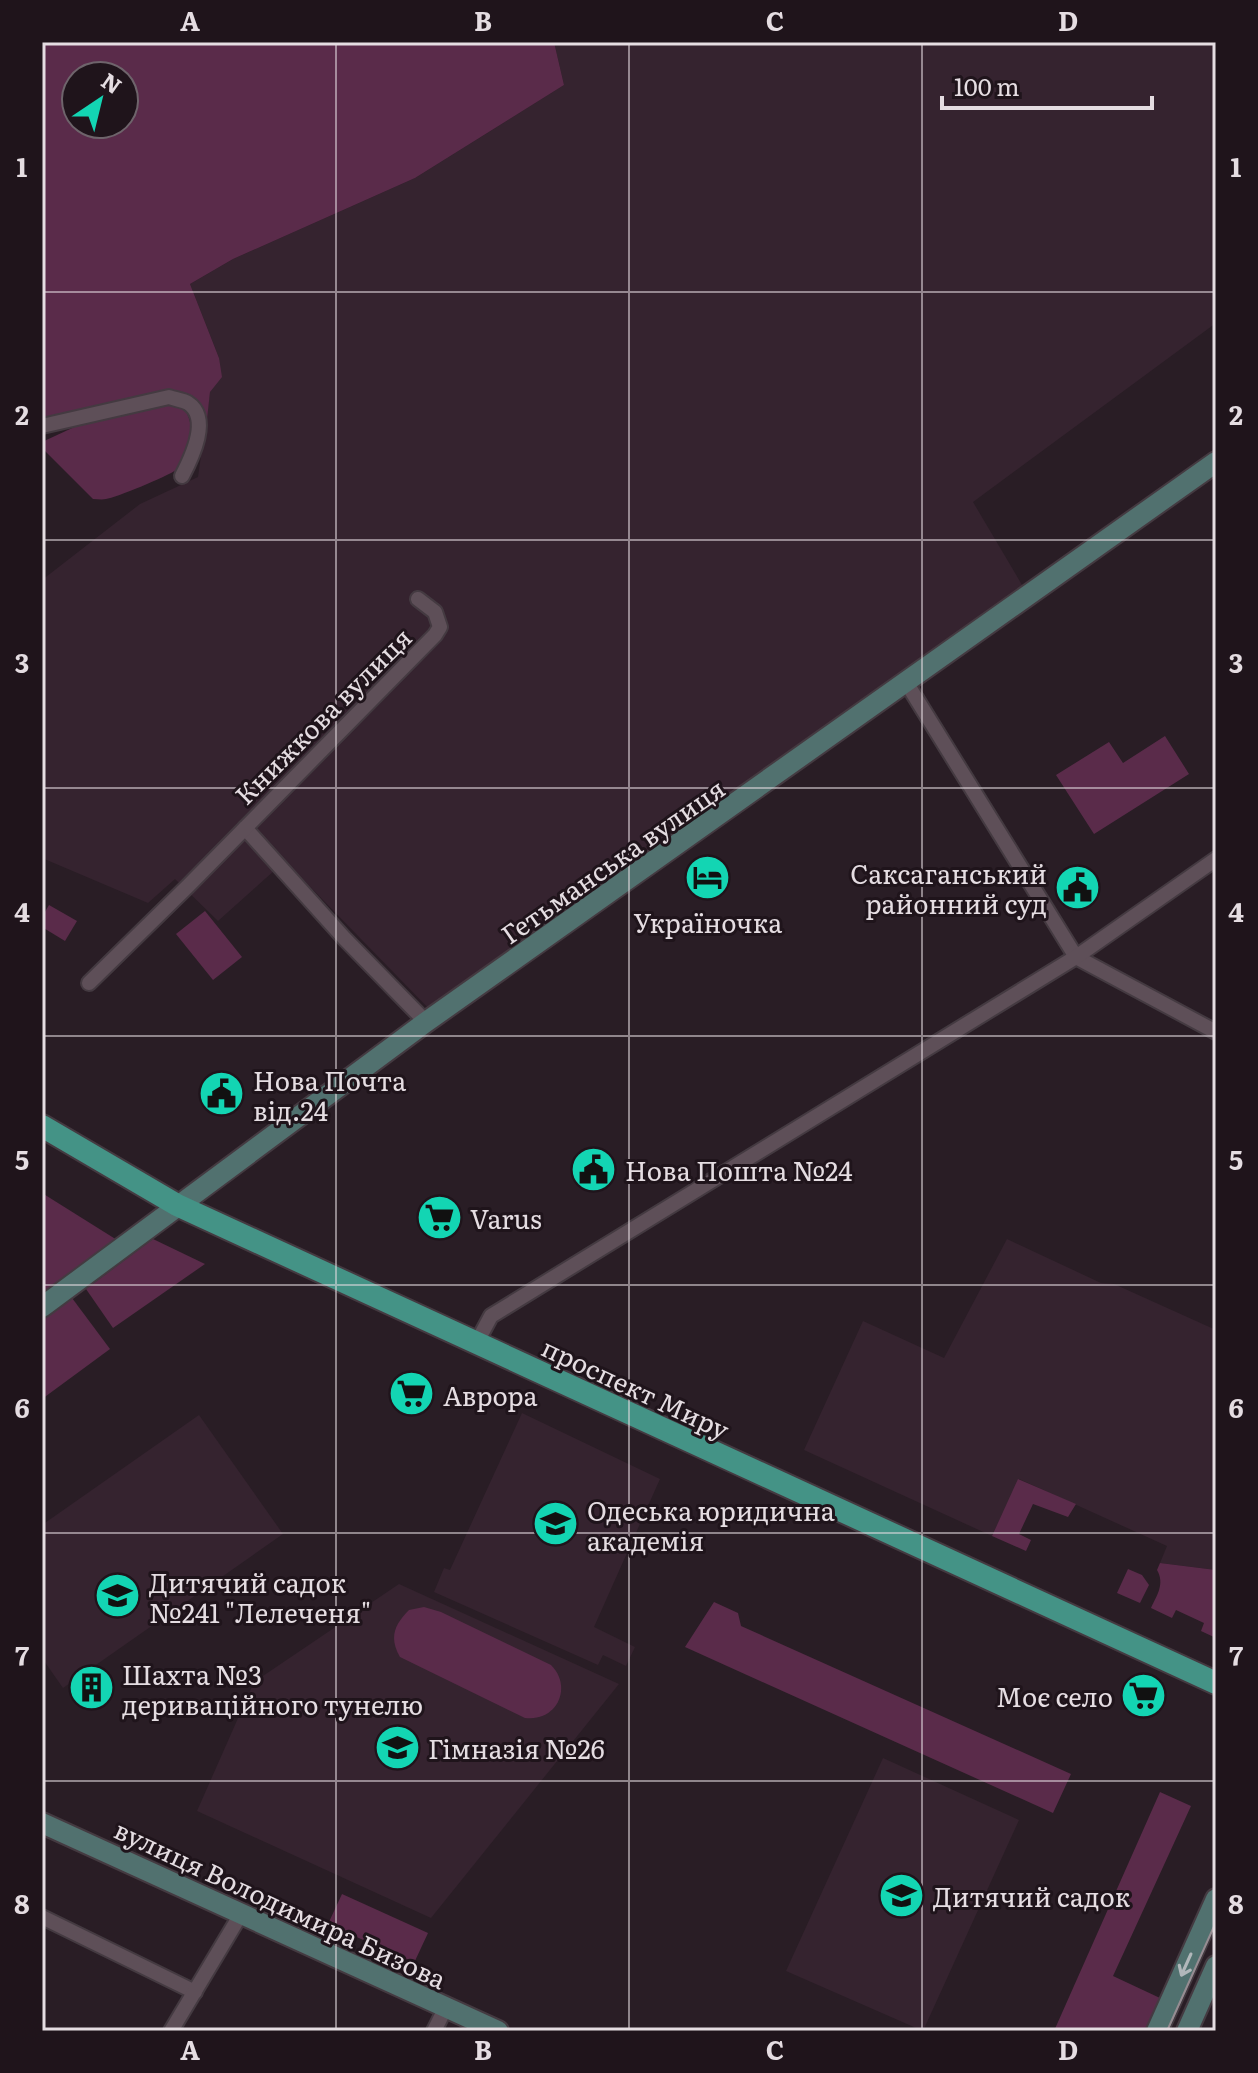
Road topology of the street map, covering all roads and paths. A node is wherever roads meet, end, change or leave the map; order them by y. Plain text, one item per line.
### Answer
1 (42, 426) edge
2 (1216, 462) edge
3 (182, 476) dead end
4 (418, 599) dead end
5 (906, 682) junction
6 (245, 828) junction
7 (1216, 859) edge
8 (1076, 957) junction
9 (89, 983) dead end
10 (426, 1022) junction
11 (1216, 1032) edge
12 (42, 1126) edge
13 (177, 1205) junction
14 (42, 1307) edge
15 (476, 1344) junction
16 (1216, 1683) edge
17 (42, 1823) edge
18 (1216, 1899) edge
19 (241, 1914) junction
20 (42, 1917) edge
21 (1216, 1966) edge
22 (195, 1992) junction
23 (446, 2007) junction
24 (171, 2031) edge
25 (434, 2031) edge
26 (498, 2031) edge
27 (1157, 2031) edge
28 (1187, 2031) edge

1 - 3 street
2 - 5 street, Гетьманська вулиця
4 - 6 street, Книжкова вулиця
5 - 8 street
5 - 10 street, Гетьманська вулиця
6 - 9 street, Книжкова вулиця
6 - 10 street, Книжкова вулиця
7 - 8 street
8 - 11 street
8 - 15 street
10 - 13 street, Гетьманська вулиця
12 - 13 main road, проспект Миру
13 - 14 street, Гетьманська вулиця
13 - 15 main road, проспект Миру
15 - 16 main road, проспект Миру
17 - 19 street, вулиця Володимира Бизова
18 -> 27 street
19 - 22 street
19 - 23 street, вулиця Володимира Бизова
20 - 22 street
21 - 28 street
22 - 24 street
23 - 25 street
23 - 26 street, вулиця Володимира Бизова

